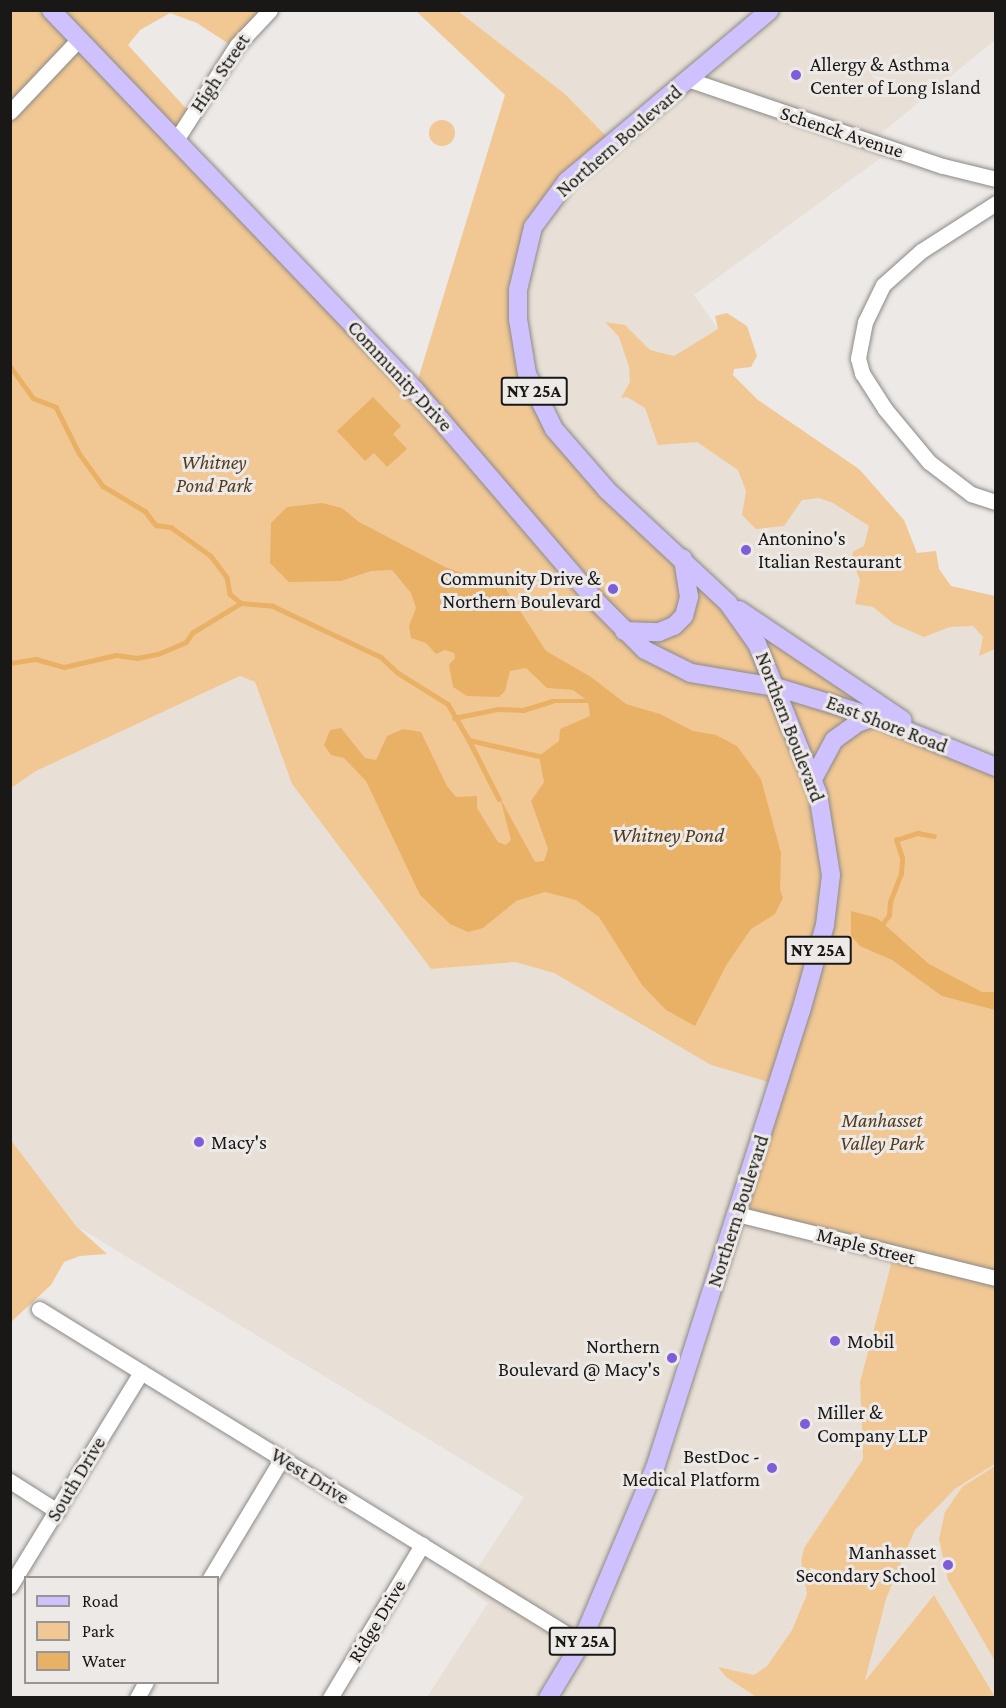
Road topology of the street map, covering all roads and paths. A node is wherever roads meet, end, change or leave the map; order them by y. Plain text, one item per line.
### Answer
1 (51, 10) edge
2 (270, 10) edge
3 (770, 10) edge
4 (79, 39) junction
5 (690, 80) junction
6 (10, 112) edge
7 (176, 140) junction
8 (996, 179) edge
9 (996, 203) edge
10 (996, 502) edge
11 (683, 558) junction
12 (728, 603) junction
13 (624, 631) junction
14 (776, 687) junction
15 (874, 717) junction
16 (937, 743) junction
17 (996, 766) edge
18 (813, 779) junction
19 (737, 1214) junction
20 (996, 1278) edge
21 (39, 1309) dead end
22 (141, 1372) junction
23 (282, 1458) junction
24 (10, 1481) edge
25 (57, 1511) junction
26 (422, 1545) junction
27 (211, 1576) edge
28 (10, 1586) edge
29 (581, 1643) junction
30 (145, 1684) edge
31 (137, 1698) edge
32 (330, 1698) edge
33 (548, 1698) edge

1 - 4 main road, Community Drive
2 - 7 street, High Street
3 - 5 main road, Northern Boulevard / NY 25A
4 - 6 street
4 - 7 main road, Community Drive
5 - 8 street, Schenck Avenue
5 - 11 main road, Northern Boulevard / NY 25A
7 - 13 main road, Community Drive
9 - 10 street
11 - 12 main road, Northern Boulevard / NY 25A
11 - 13 main road
12 - 14 main road, Northern Boulevard / NY 25A
12 - 16 main road
13 - 14 main road, Community Drive
14 - 15 main road, East Shore Road
14 - 18 main road, Northern Boulevard / NY 25A
15 - 16 main road, East Shore Road
15 - 18 main road
16 - 17 main road, East Shore Road
18 - 19 main road, Northern Boulevard / NY 25A
19 - 20 street, Maple Street
19 - 29 main road, Northern Boulevard / NY 25A
21 - 22 street, West Drive
22 - 23 street, West Drive
22 - 25 street, South Drive
23 - 26 street, West Drive
23 - 27 street
24 - 25 street
25 - 28 street, South Drive
26 - 29 street, West Drive
26 - 32 street, Ridge Drive
29 - 33 main road, Northern Boulevard / NY 25A
30 - 31 street

